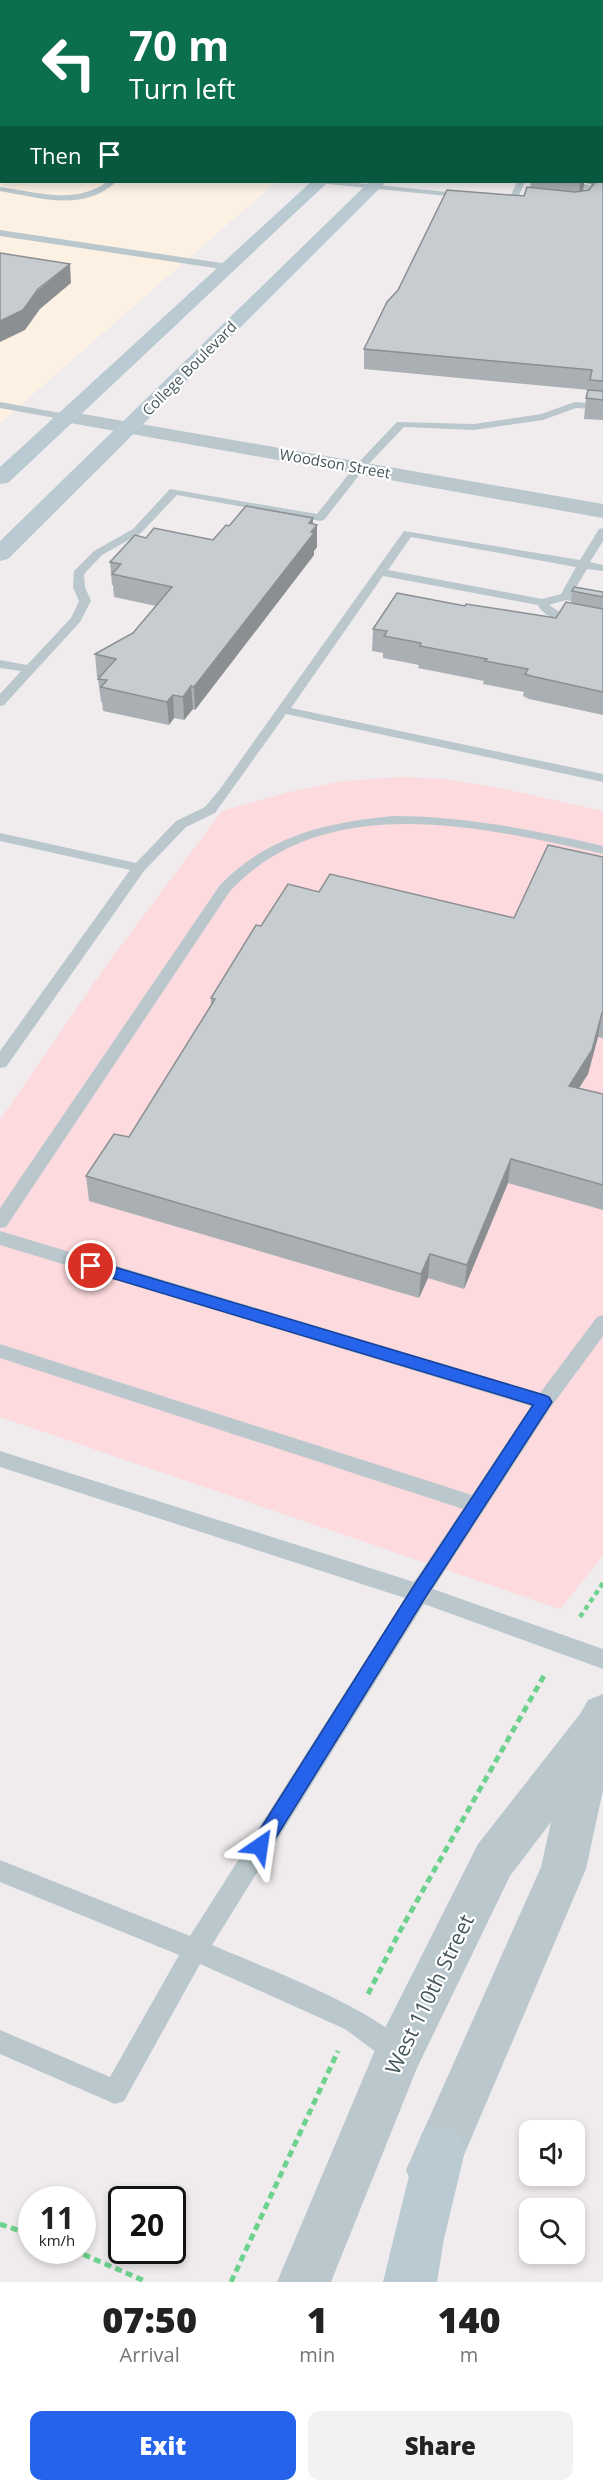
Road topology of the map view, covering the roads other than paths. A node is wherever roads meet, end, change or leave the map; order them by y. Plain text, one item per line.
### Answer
1 (111, 183) edge
2 (319, 183) edge
3 (344, 183) edge
4 (521, 183) edge
5 (574, 183) edge
6 (375, 185) edge
7 (0, 189) edge
8 (478, 197) edge
9 (489, 198) edge
10 (566, 206) edge
11 (0, 232) edge
12 (228, 267) junction
13 (0, 405) edge
14 (603, 407) edge
15 (66, 417) junction
16 (127, 429) junction
17 (360, 467) junction
18 (0, 478) edge
19 (603, 511) edge
20 (603, 531) edge
21 (0, 554) edge
22 (584, 564) junction
23 (603, 568) edge
24 (380, 572) junction
25 (565, 596) junction
26 (543, 603) junction
27 (603, 603) edge
28 (603, 626) edge
29 (0, 664) edge
30 (29, 669) junction
31 (0, 702) edge
32 (284, 710) junction
33 (603, 778) edge
34 (0, 837) edge
35 (603, 850) edge
36 (139, 868) junction
37 (0, 1063) edge
38 (0, 1222) edge
39 (0, 1238) edge
40 (603, 1322) edge
41 (0, 1351) edge
42 (544, 1402) junction
43 (0, 1460) edge
44 (476, 1505) junction
45 (419, 1593) junction
46 (603, 1659) edge
47 (599, 1722) edge
48 (0, 1870) edge
49 (195, 1950) junction
50 (0, 2042) edge
51 (398, 2053) junction
52 (440, 2151) junction
53 (304, 2282) edge
54 (383, 2282) edge
55 (410, 2282) edge

1 - 7 lane
2 - 12 main road
3 - 6 lane
4 - 9 lane
5 - 10 lane
6 - 8 lane
6 - 16 main road, College Boulevard
11 - 12 lane
12 - 15 main road
13 - 15 lane
14 - 17 lane
15 - 16 street, Woodson Street
15 - 18 main road
16 - 17 street, Woodson Street
16 - 21 main road, College Boulevard
17 - 19 street, Woodson Street
17 - 30 lane
20 - 22 lane
22 - 23 lane
22 - 24 lane
22 - 25 lane
24 - 26 lane
24 - 32 lane
25 - 26 lane
25 - 27 lane
26 - 28 lane
29 - 30 lane
30 - 31 lane
32 - 33 lane
32 - 36 lane
34 - 36 lane
35 - 38 lane
36 - 37 lane
39 - 42 lane
40 - 42 lane
41 - 44 lane
42 - 44 lane
43 - 45 lane
44 - 45 lane
45 - 46 lane
45 - 49 lane
47 - 51 street, West 110th Street
47 - 52 street, West 110th Street
48 - 49 lane
49 - 50 lane
49 - 51 lane
51 - 53 street, West 110th Street
52 - 54 street, West 110th Street
52 - 55 main road

